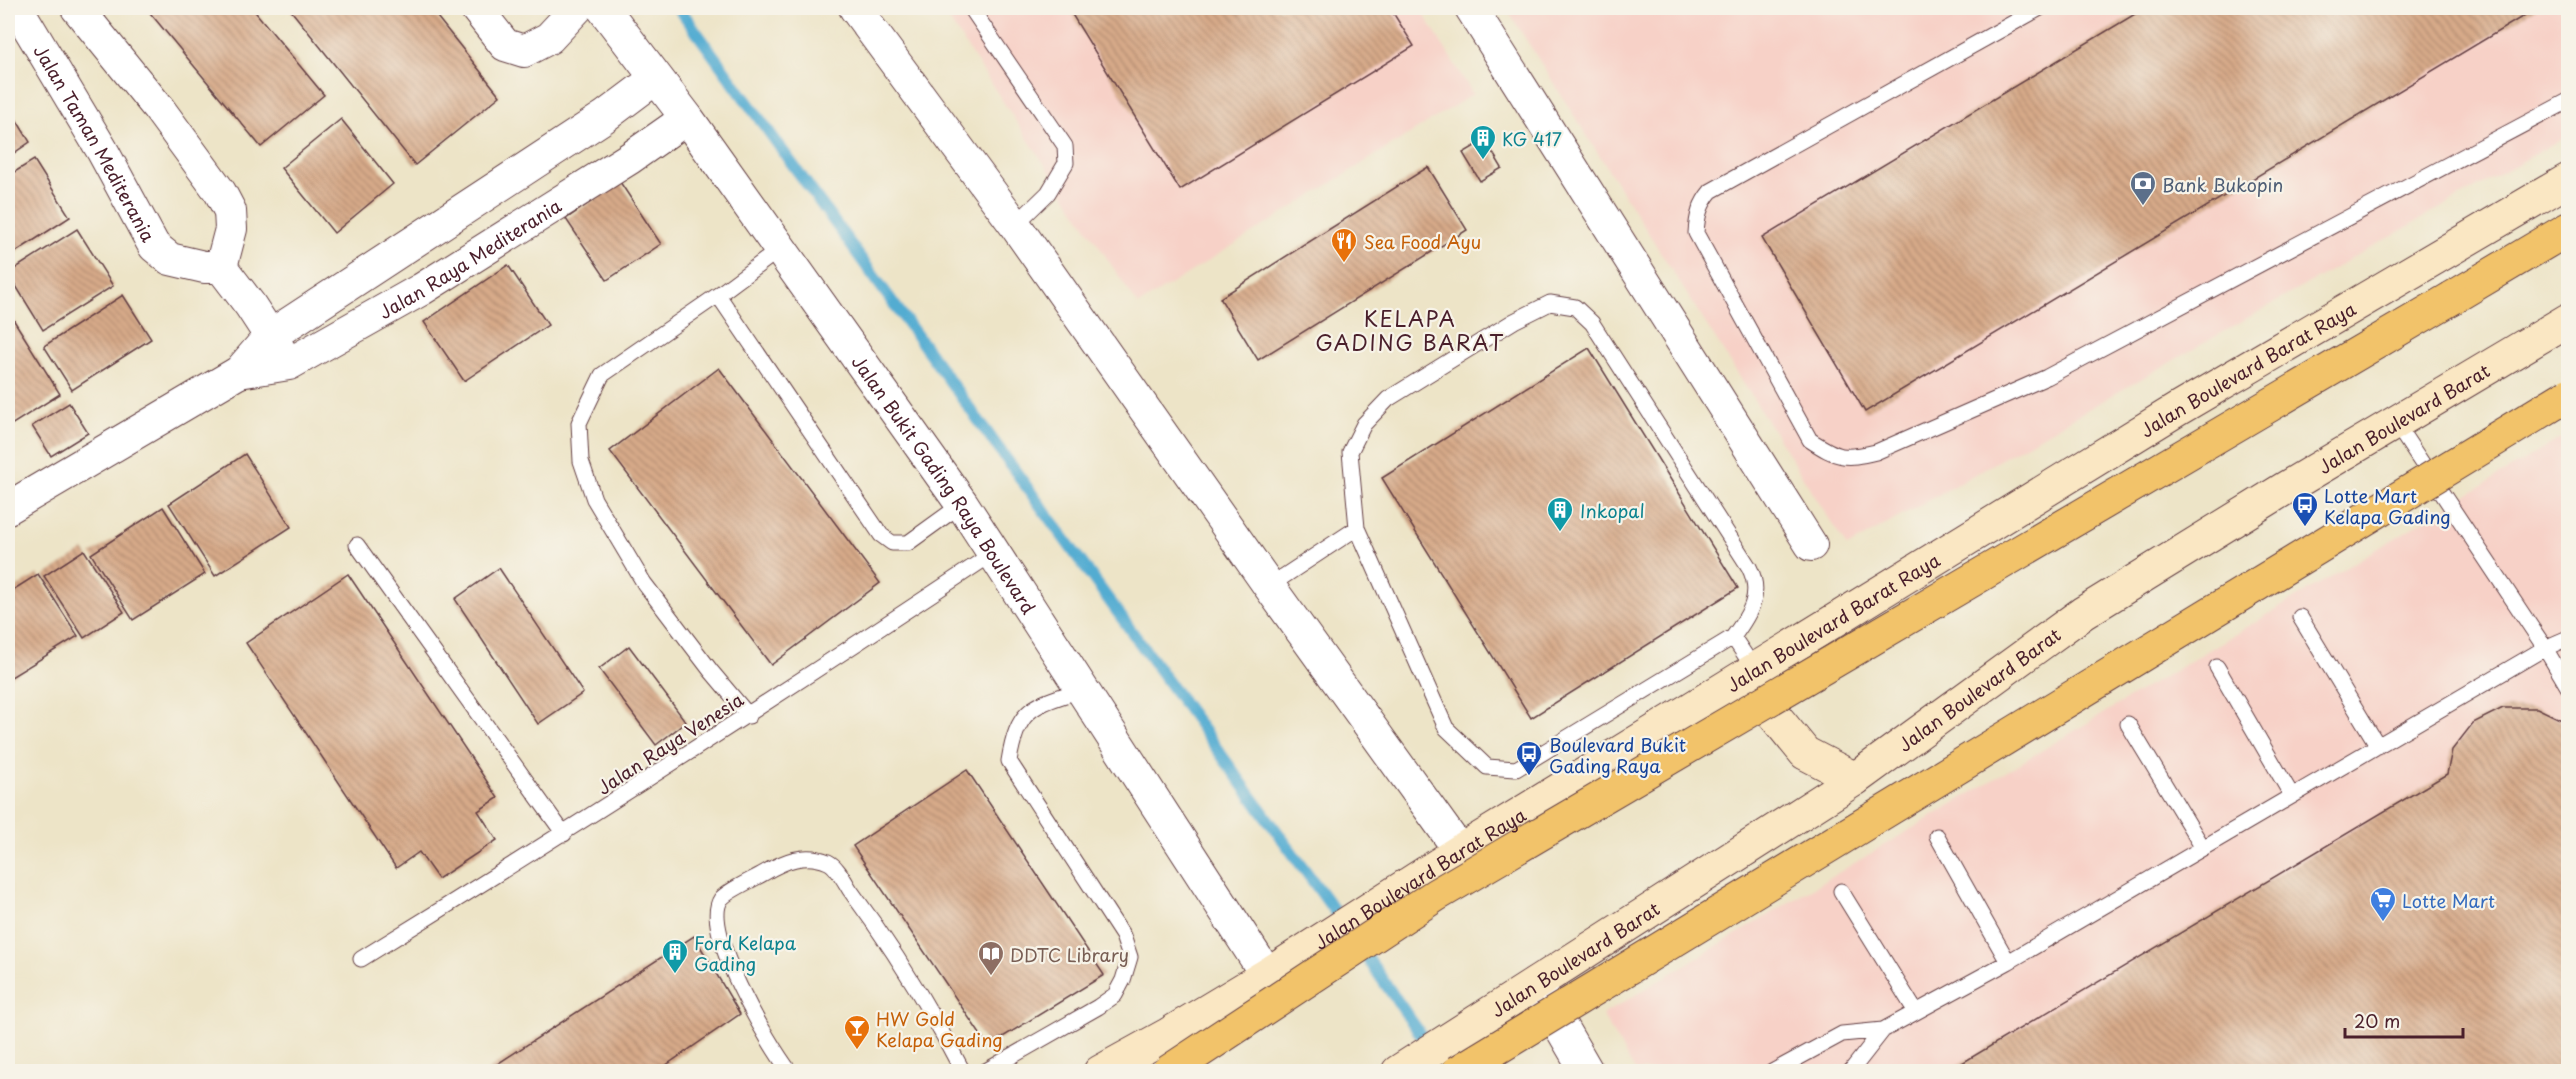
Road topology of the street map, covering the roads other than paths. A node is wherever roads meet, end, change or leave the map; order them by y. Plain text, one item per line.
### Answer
1 (17, 8) edge
2 (77, 8) edge
3 (476, 8) edge
4 (577, 8) edge
5 (603, 8) edge
6 (855, 8) edge
7 (971, 8) edge
8 (1471, 8) edge
9 (2040, 8) edge
10 (656, 78) junction
11 (2568, 101) edge
12 (687, 118) junction
13 (2568, 180) edge
14 (448, 221) junction
15 (1016, 225) junction
16 (2568, 229) edge
17 (780, 249) junction
18 (471, 258) junction
19 (221, 267) junction
20 (718, 295) junction
21 (2568, 320) edge
22 (270, 336) junction
23 (289, 364) junction
24 (239, 372) junction
25 (2568, 395) edge
26 (2396, 424) junction
27 (962, 504) junction
28 (8, 508) edge
29 (1357, 528) junction
30 (357, 544) dead end
31 (1811, 545) dead end
32 (1002, 564) junction
33 (1269, 586) junction
34 (2300, 617) dead end
35 (1733, 637) junction
36 (2568, 638) edge
37 (2545, 648) junction
38 (2217, 667) dead end
39 (1755, 670) junction
40 (2568, 687) edge
41 (1083, 689) junction
42 (749, 716) junction
43 (2128, 724) dead end
44 (2378, 746) junction
45 (1855, 779) junction
46 (2292, 796) junction
47 (564, 834) junction
48 (1937, 836) dead end
49 (2203, 848) junction
50 (1460, 851) junction
51 (1841, 891) dead end
52 (361, 959) dead end
53 (2008, 962) junction
54 (1276, 969) junction
55 (1536, 984) junction
56 (1916, 1012) junction
57 (1883, 1030) junction
58 (1400, 1070) edge
59 (790, 1071) edge
60 (963, 1071) edge
61 (984, 1071) edge
62 (1100, 1071) edge
63 (1168, 1071) edge
64 (1458, 1071) edge
65 (1587, 1071) edge
66 (1772, 1071) edge
67 (1850, 1071) edge

1 - 19 street, Jalan Taman Mediterania
2 - 19 street
3 - 4 street
5 - 10 street, Jalan Bukit Gading Raya Boulevard
6 - 15 street
7 - 15 lane
8 - 31 street
9 - 11 lane
10 - 12 street, Jalan Bukit Gading Raya Boulevard
10 - 14 street, Jalan Raya Mediterania
12 - 17 street, Jalan Bukit Gading Raya Boulevard
12 - 18 street, Jalan Raya Mediterania
13 - 39 main road, Jalan Boulevard Barat Raya
14 - 18 street
14 - 22 street, Jalan Raya Mediterania
15 - 33 street
16 - 63 highway, bridge
17 - 20 lane
17 - 27 street, Jalan Bukit Gading Raya Boulevard
18 - 23 street, Jalan Raya Mediterania
19 - 22 street
20 - 27 lane
20 - 42 lane
21 - 26 main road, Jalan Boulevard Barat
22 - 23 street
22 - 24 street, Jalan Raya Mediterania
23 - 24 street, Jalan Raya Mediterania
24 - 28 street, Jalan Raya Mediterania
25 - 64 highway, bridge
26 - 37 lane
26 - 45 main road, Jalan Boulevard Barat
27 - 32 street, Jalan Bukit Gading Raya Boulevard
29 - 33 lane
29 - 35 lane
29 - 35 lane
30 - 47 lane
32 - 41 street, Jalan Bukit Gading Raya Boulevard
32 - 42 lane, Jalan Raya Venesia
33 - 50 street
34 - 44 lane
35 - 39 lane
36 - 37 lane
37 - 40 lane
37 - 44 lane
38 - 46 lane
39 - 45 main road
39 - 50 main road, Jalan Boulevard Barat Raya
41 - 54 street, Jalan Bukit Gading Raya Boulevard
41 - 61 lane
42 - 47 lane, Jalan Raya Venesia
43 - 49 lane
44 - 46 lane
45 - 55 main road, Jalan Boulevard Barat
46 - 49 lane
47 - 52 lane, Jalan Raya Venesia
48 - 53 lane
49 - 53 lane
50 - 54 main road, Jalan Boulevard Barat Raya
51 - 56 lane
53 - 56 lane
54 - 62 main road, Jalan Boulevard Barat Raya
55 - 58 main road, Jalan Boulevard Barat
55 - 65 street
56 - 57 lane
57 - 66 lane
57 - 67 lane
59 - 60 lane

